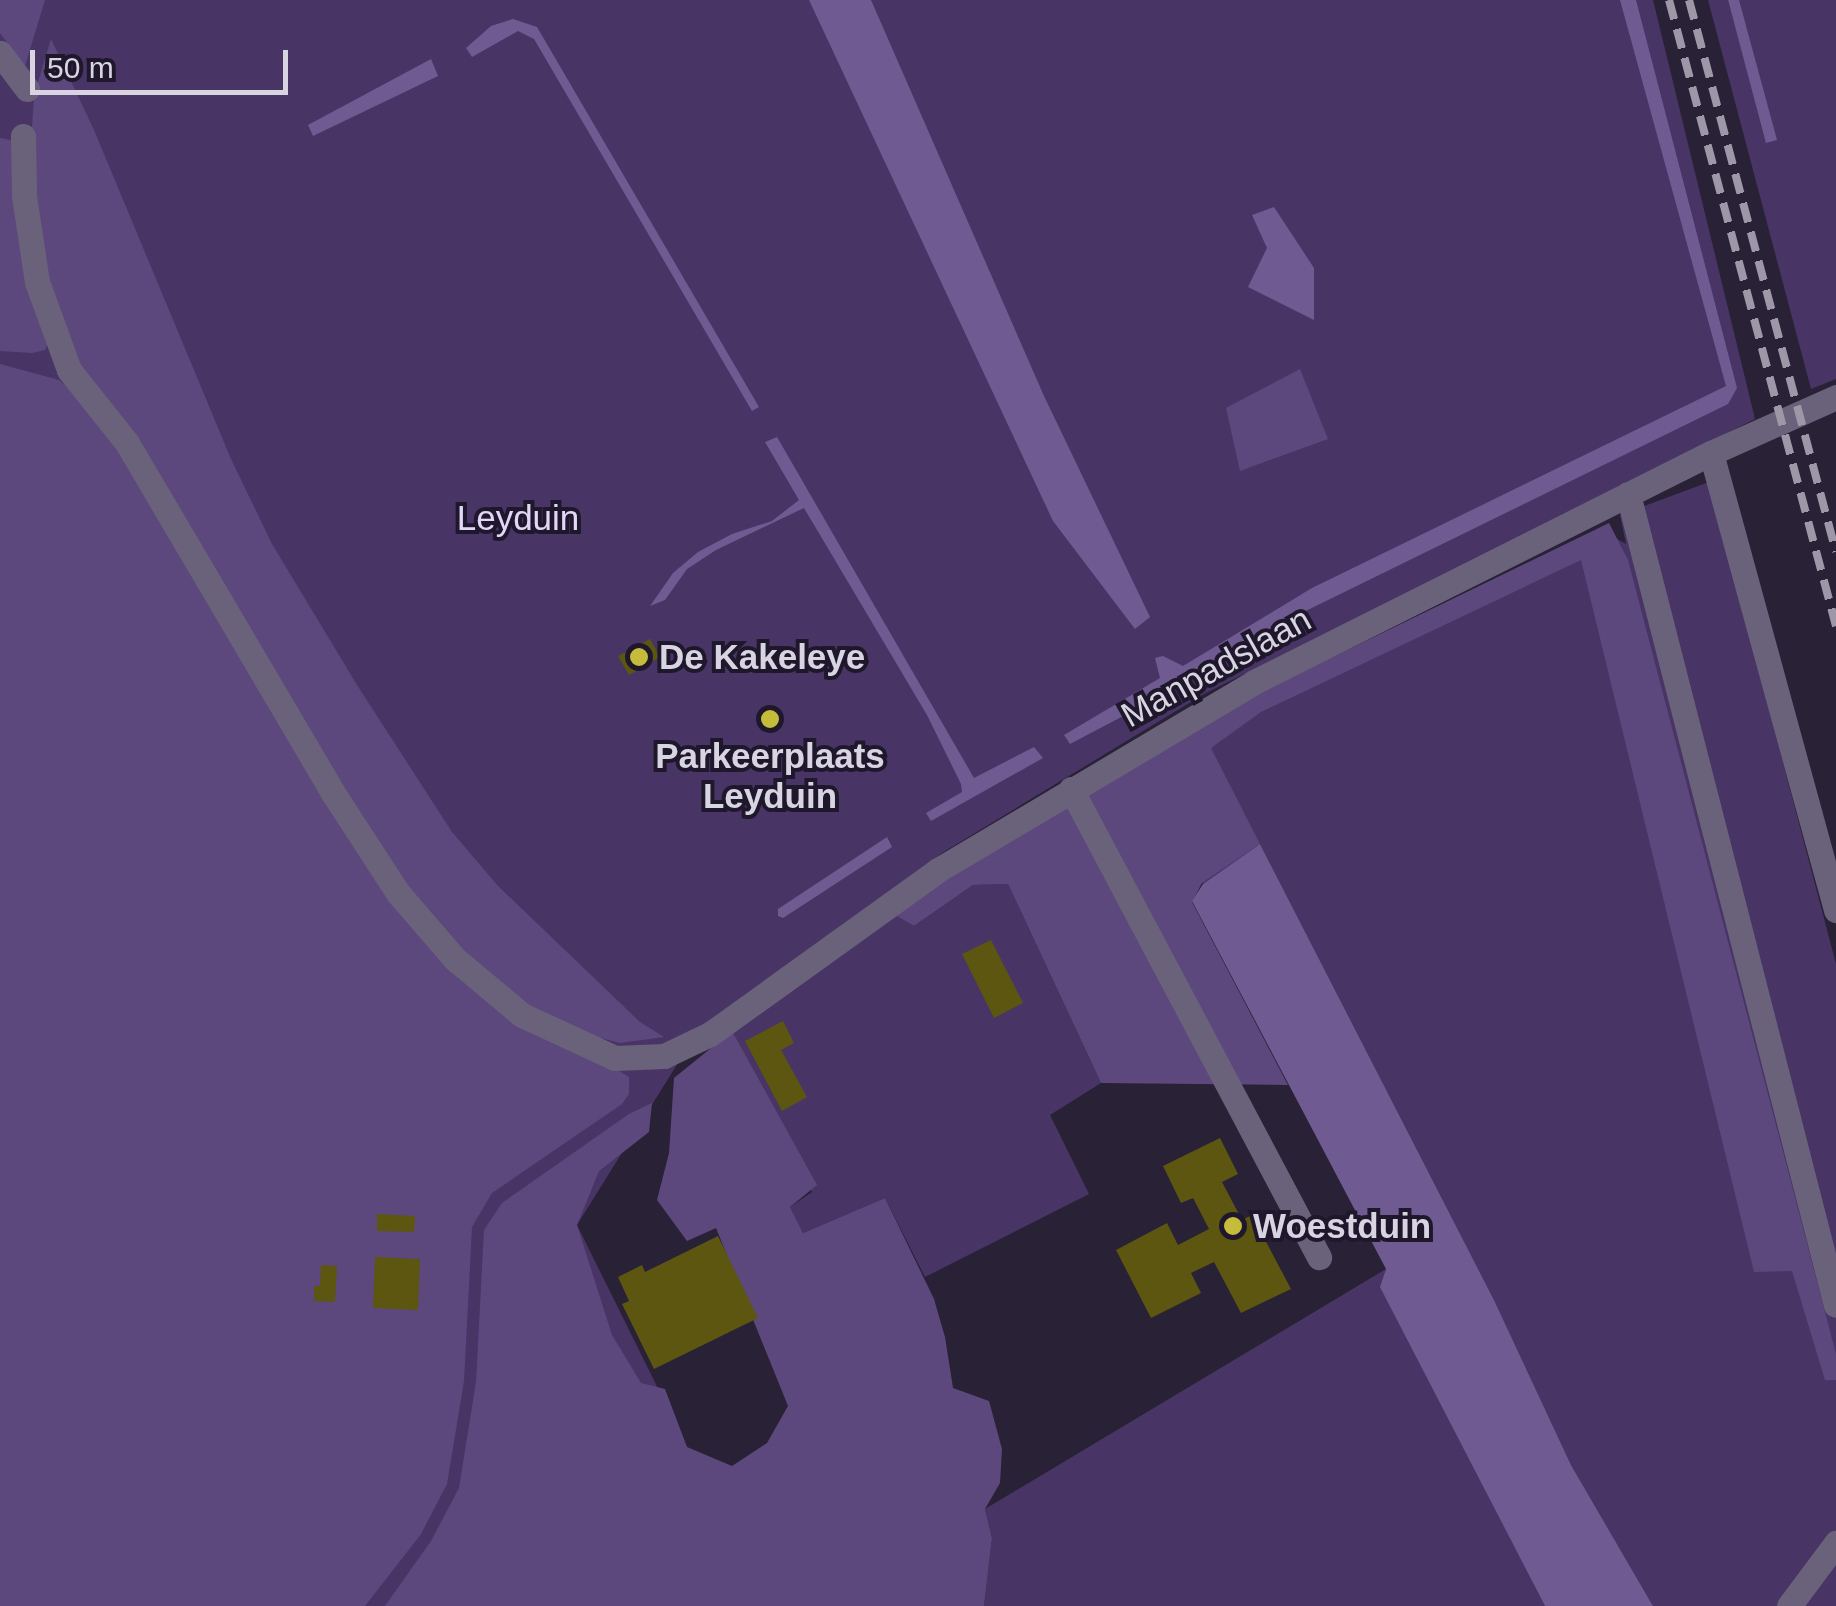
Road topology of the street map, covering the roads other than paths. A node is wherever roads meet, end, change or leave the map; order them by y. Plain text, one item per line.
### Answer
1 (0, 54) edge
2 (27, 90) dead end
3 (23, 136) dead end
4 (1836, 397) edge
5 (1711, 453) junction
6 (1628, 494) junction
7 (1071, 789) junction
8 (1836, 910) edge
9 (1319, 1257) dead end
10 (1836, 1305) edge
11 (1836, 1543) edge
12 (1789, 1606) edge

1 - 2 street
3 - 7 street, Manpadslaan
4 - 5 street, Manpadslaan
5 - 6 street, Manpadslaan
5 - 8 street
6 - 7 street, Manpadslaan
6 - 10 street
7 - 9 street
11 - 12 street

